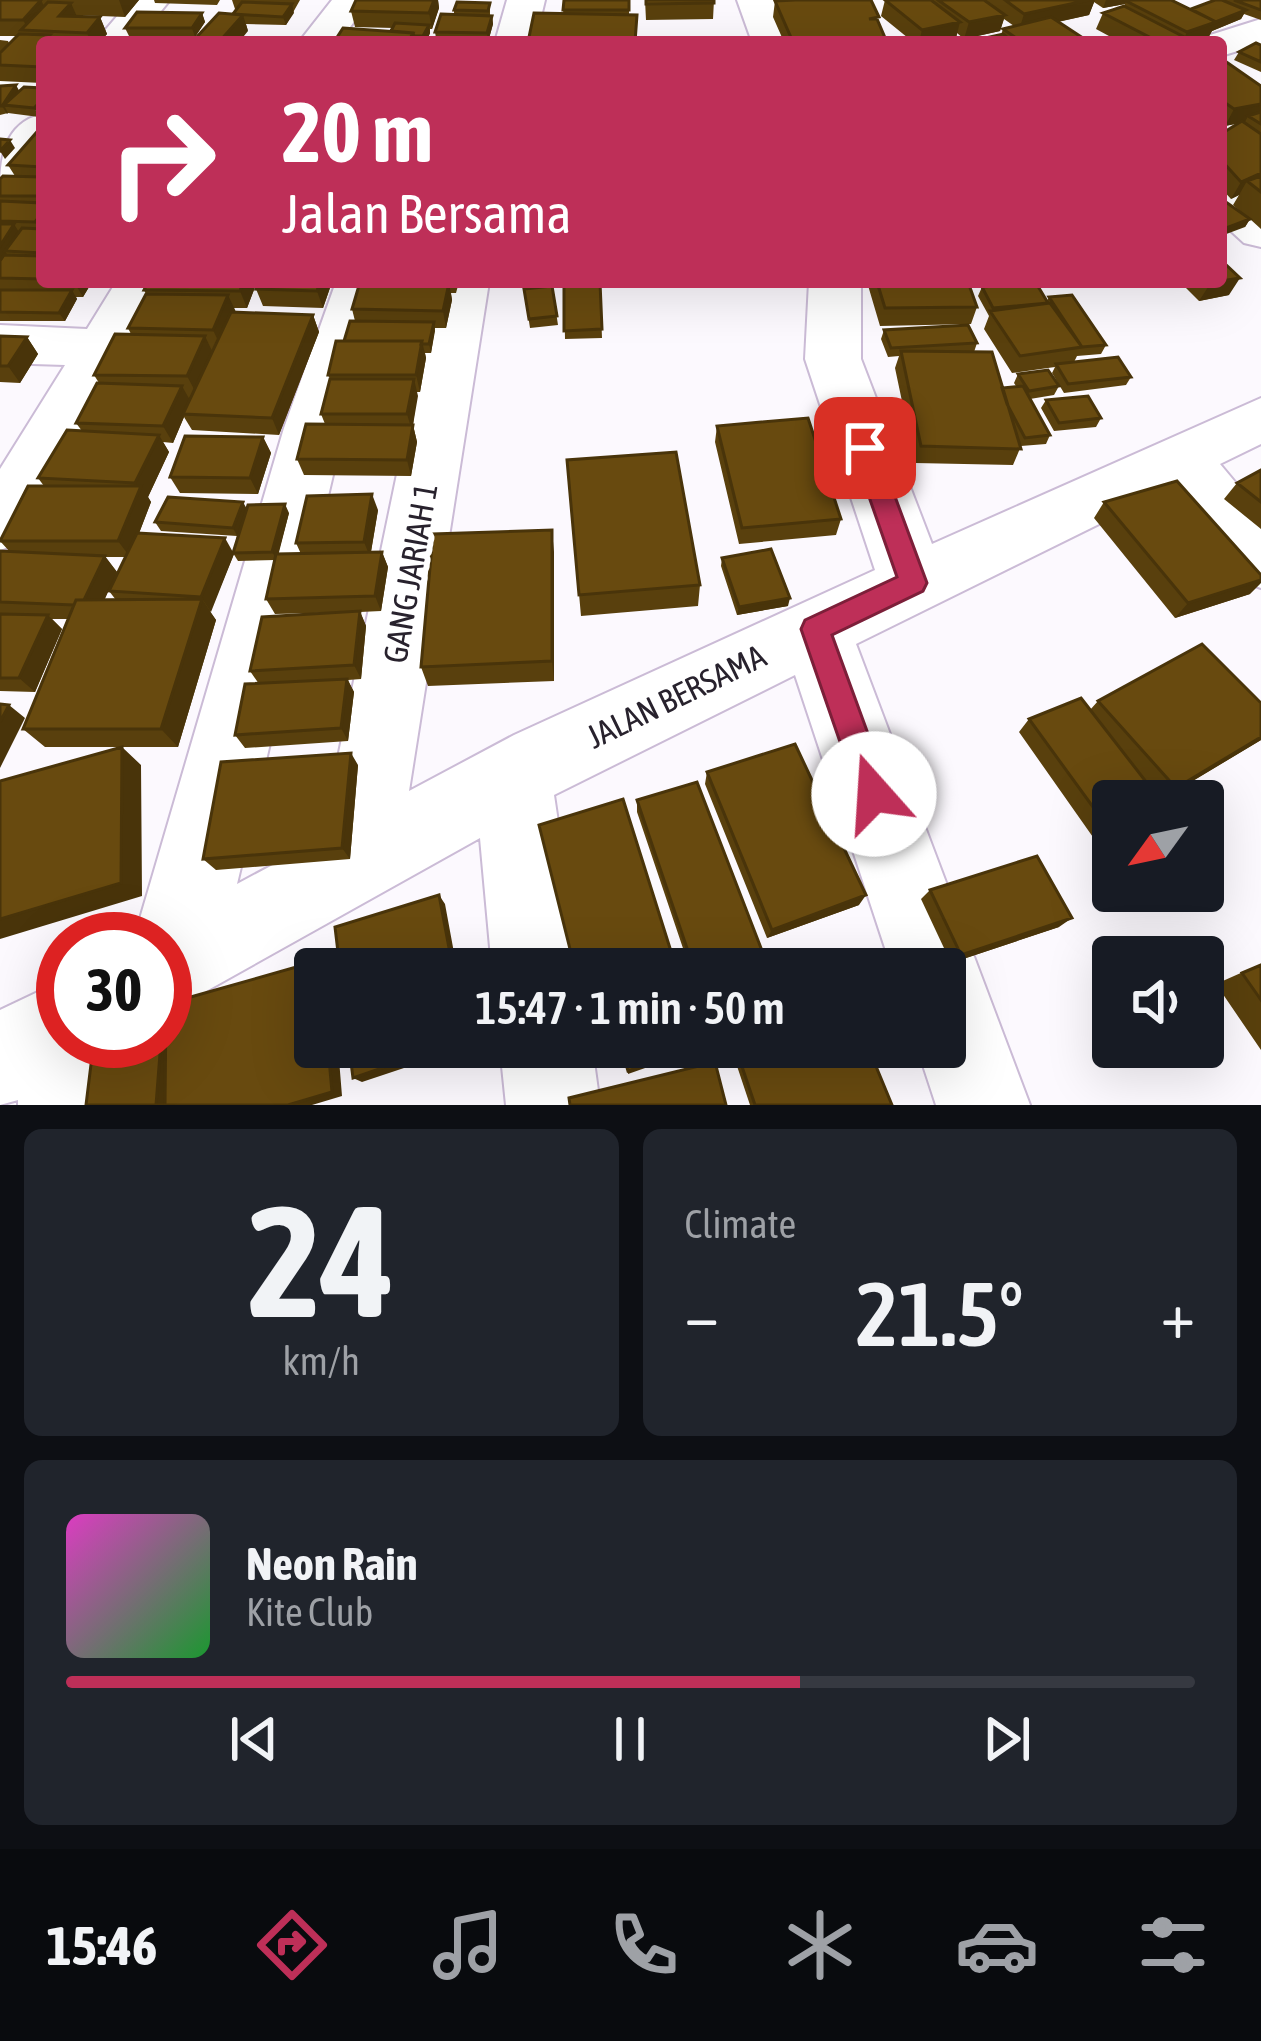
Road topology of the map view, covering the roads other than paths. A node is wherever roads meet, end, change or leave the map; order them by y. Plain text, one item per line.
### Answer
1 (151, 0) edge
2 (351, 0) edge
3 (526, 0) edge
4 (733, 0) edge
5 (756, 0) edge
6 (1261, 31) edge
7 (120, 36) edge
8 (324, 36) edge
9 (517, 36) edge
10 (740, 36) edge
11 (770, 36) edge
12 (1227, 42) edge
13 (0, 85) edge
14 (36, 86) edge
15 (36, 135) edge
16 (0, 179) edge
17 (1227, 202) edge
18 (1261, 232) edge
19 (139, 288) edge
20 (360, 288) edge
21 (462, 288) edge
22 (801, 288) edge
23 (835, 288) edge
24 (0, 344) edge
25 (106, 348) junction
26 (833, 358) junction
27 (1261, 418) edge
28 (1180, 459) junction
29 (0, 524) edge
30 (1261, 561) edge
31 (913, 583) junction
32 (815, 629) junction
33 (513, 777) junction
34 (357, 864) junction
35 (185, 912) edge
36 (533, 948) edge
37 (929, 948) edge
38 (192, 956) edge
39 (36, 1040) edge
40 (966, 1056) edge
41 (0, 1061) edge
42 (70, 1068) edge
43 (549, 1068) edge
44 (65, 1105) edge
45 (553, 1105) edge
46 (983, 1105) edge

1 - 7 street
2 - 8 street
3 - 9 street
4 - 10 street
5 - 11 street
6 - 12 street
13 - 14 street
15 - 16 street
17 - 18 street
19 - 25 street
20 - 35 street
21 - 34 street, GANG JARIAH 1
22 - 26 street
23 - 26 street
24 - 25 street
25 - 29 street
26 - 31 street
27 - 28 street, JALAN BERSAMA
28 - 30 street
28 - 31 street, JALAN BERSAMA
31 - 32 street, JALAN BERSAMA
32 - 33 street, JALAN BERSAMA
32 - 37 street
33 - 34 street, JALAN BERSAMA
33 - 36 street
34 - 38 street, JALAN BERSAMA
39 - 41 street
40 - 46 street
42 - 44 street
43 - 45 street

